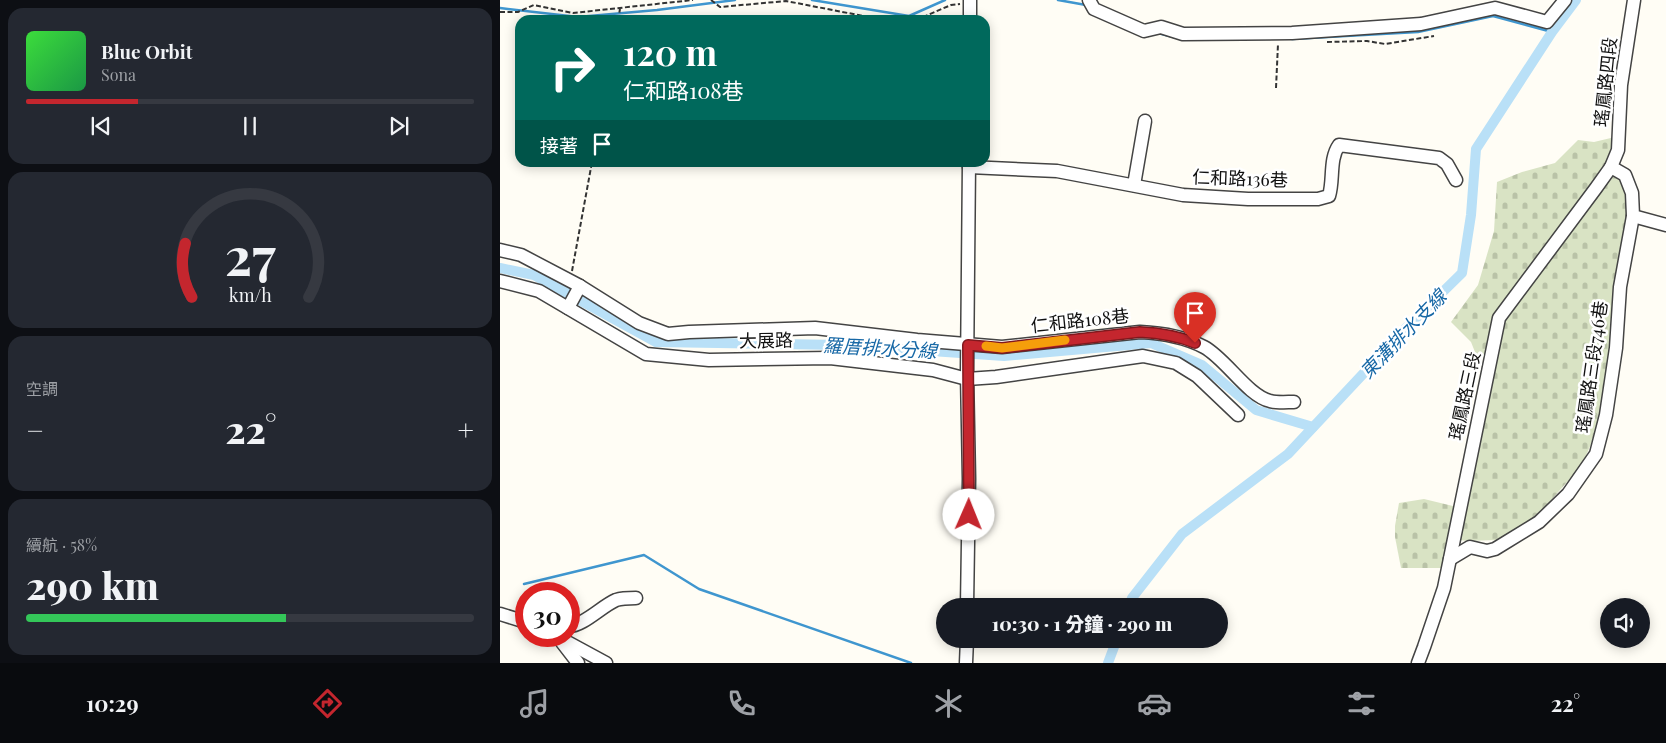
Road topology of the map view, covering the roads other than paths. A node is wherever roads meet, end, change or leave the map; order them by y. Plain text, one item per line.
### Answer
1 (1089, 0) edge
2 (1564, 0) edge
3 (1634, 0) edge
4 (970, 2) edge
5 (970, 15) edge
6 (1145, 121) dead end
7 (990, 166) edge
8 (969, 167) edge
9 (1611, 167) junction
10 (1456, 180) dead end
11 (1134, 185) junction
12 (1633, 216) junction
13 (1666, 225) edge
14 (500, 250) edge
15 (500, 280) edge
16 (575, 284) junction
17 (568, 308) junction
18 (968, 345) junction
19 (967, 376) junction
20 (1294, 402) dead end
21 (1238, 415) dead end
22 (1450, 559) junction
23 (636, 598) dead end
24 (967, 598) edge
25 (500, 614) edge
26 (515, 619) edge
27 (580, 623) edge
28 (565, 647) edge
29 (576, 647) edge
30 (967, 648) edge
31 (578, 663) edge
32 (606, 663) edge
33 (966, 663) edge
34 (1418, 663) edge

1 - 2 street
3 - 9 street, 瑤鳳路四段
4 - 5 street
6 - 11 street
7 - 11 street, 仁和路136巷
8 - 18 street
9 - 12 street, 瑤鳳路三段746巷
9 - 22 street, 瑤鳳路三段
10 - 11 street, 仁和路136巷
12 - 13 street
12 - 22 street, 瑤鳳路三段746巷
14 - 16 street, 仁和路108巷
15 - 17 street, 大展路
16 - 17 street
16 - 18 street, 仁和路108巷
17 - 19 street, 大展路
18 - 19 street
18 - 20 street, 仁和路108巷
19 - 21 street, 大展路
19 - 24 street
22 - 34 street, 瑤鳳路三段
23 - 27 street
25 - 26 street
28 - 31 street
29 - 32 street
30 - 33 street

